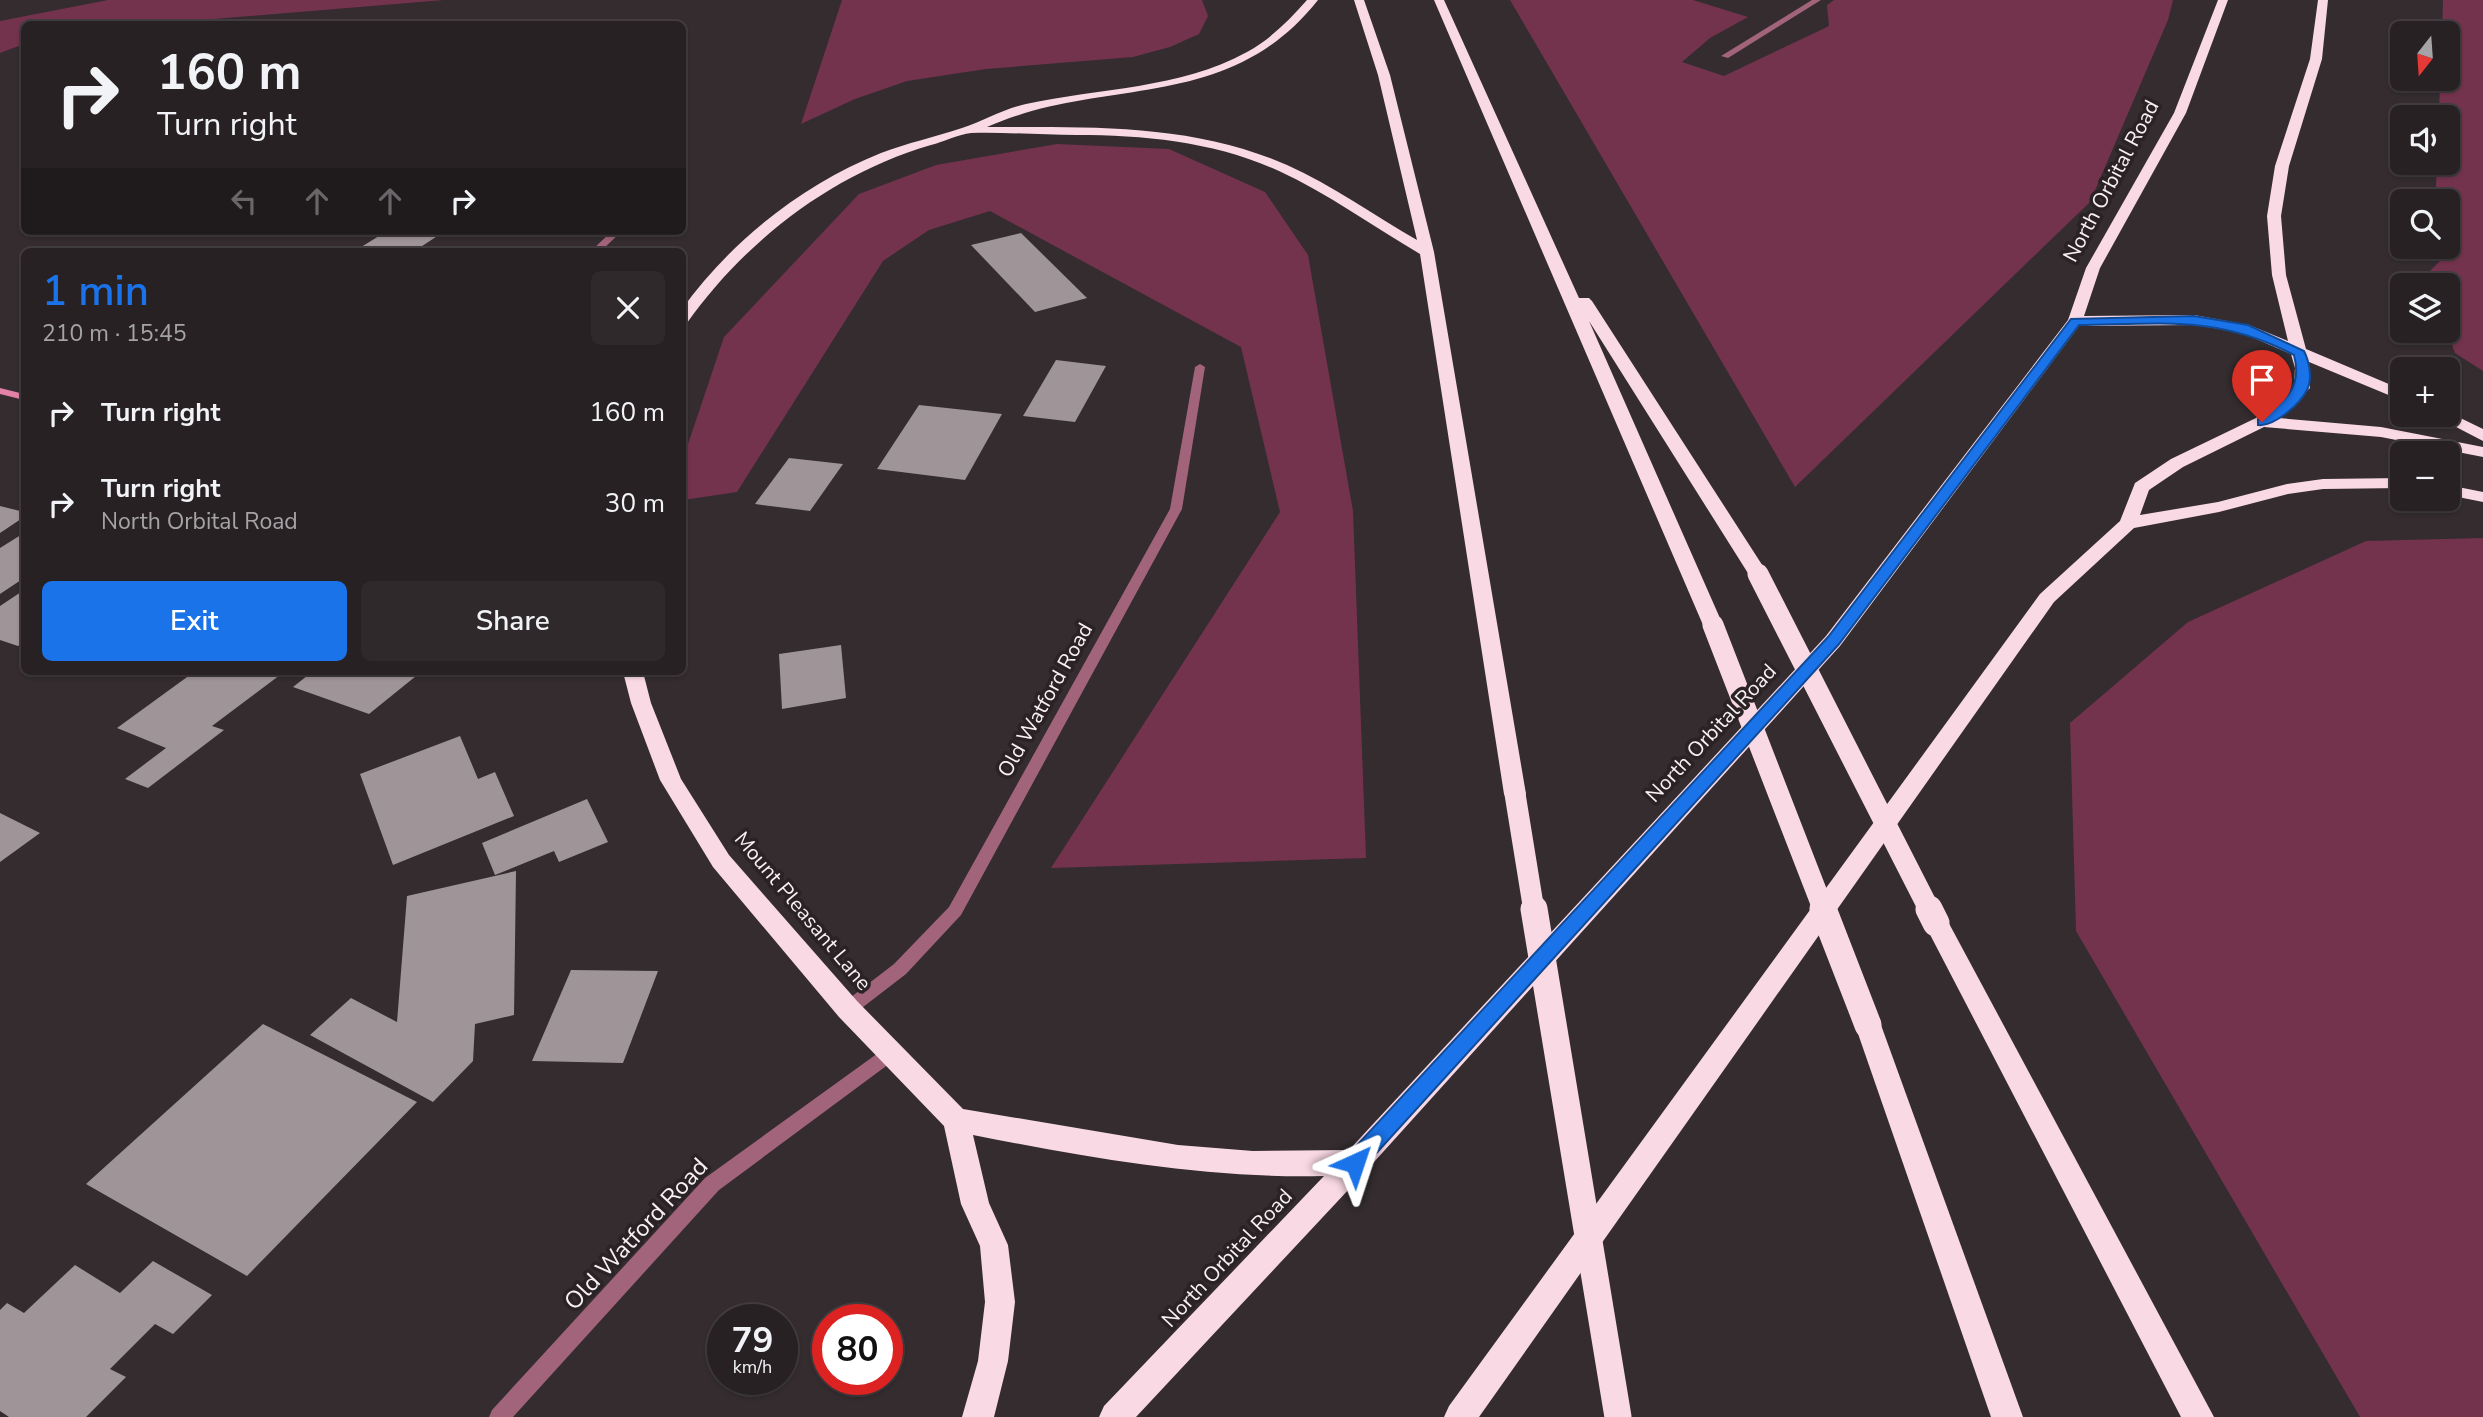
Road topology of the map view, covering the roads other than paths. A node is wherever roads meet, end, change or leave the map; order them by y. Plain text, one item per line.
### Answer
1 (1313, 0) edge
2 (1359, 0) edge
3 (1439, 0) edge
4 (1817, 0) edge
5 (2223, 0) edge
6 (2323, 0) edge
7 (1725, 56) dead end
8 (967, 131) junction
9 (613, 235) edge
10 (1549, 246) junction
11 (599, 248) edge
12 (1427, 252) junction
13 (686, 315) edge
14 (2075, 321) junction
15 (2300, 354) junction
16 (1200, 367) dead end
17 (0, 391) edge
18 (2390, 391) edge
19 (21, 396) edge
20 (2262, 422) junction
21 (2460, 424) edge
22 (2483, 436) edge
23 (2483, 452) edge
24 (2390, 483) edge
25 (2460, 492) edge
26 (2483, 497) edge
27 (2128, 523) junction
28 (634, 675) edge
29 (848, 1009) junction
30 (891, 1053) junction
31 (956, 1120) junction
32 (1355, 1163) junction
33 (499, 1417) edge
34 (978, 1417) edge
35 (1115, 1417) edge
36 (1460, 1417) edge
37 (1618, 1417) edge
38 (2007, 1417) edge
39 (2198, 1417) edge

1 - 8 highway
2 - 12 highway
3 - 10 highway
4 - 7 street
5 - 14 highway, North Orbital Road
6 - 15 highway
8 - 12 highway
8 - 13 highway
9 - 11 street
10 - 38 highway, bridge
10 - 39 highway, bridge
12 - 37 highway, bridge
14 - 15 highway
14 - 32 highway, North Orbital Road
15 - 18 highway
15 - 20 highway
16 - 29 street, Old Watford Road
17 - 19 street
20 - 23 highway
20 - 27 highway
21 - 22 highway
24 - 27 highway
25 - 26 highway
27 - 36 highway
28 - 29 highway, Mount Pleasant Lane
29 - 30 highway, Mount Pleasant Lane
30 - 31 highway, Mount Pleasant Lane
30 - 33 street, Old Watford Road
31 - 32 highway
31 - 34 highway
32 - 35 highway, North Orbital Road

